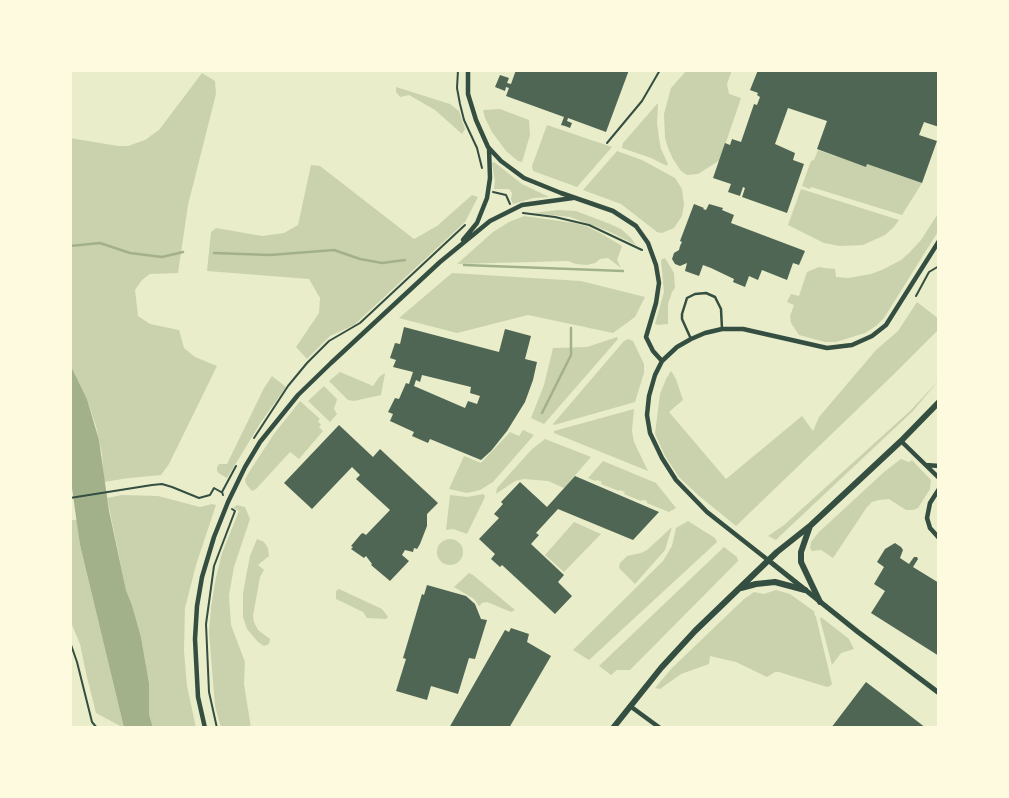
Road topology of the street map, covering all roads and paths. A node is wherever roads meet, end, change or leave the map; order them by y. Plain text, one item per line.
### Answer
1 (458, 70) edge
2 (468, 70) edge
3 (660, 70) edge
4 (607, 143) dead end
5 (488, 147) junction
6 (480, 162) dead end
7 (493, 192) dead end
8 (573, 198) junction
9 (510, 205) dead end
10 (523, 213) dead end
11 (466, 225) dead end
12 (939, 241) edge
13 (459, 246) junction
14 (642, 250) dead end
15 (939, 266) edge
16 (916, 296) dead end
17 (722, 329) junction
18 (691, 339) junction
19 (662, 361) junction
20 (939, 402) edge
21 (901, 441) junction
22 (250, 445) dead end
23 (237, 465) dead end
24 (925, 465) junction
25 (939, 466) edge
26 (939, 478) edge
27 (939, 489) edge
28 (70, 498) edge
29 (232, 509) dead end
30 (811, 525) junction
31 (939, 537) edge
32 (768, 560) junction
33 (739, 589) junction
34 (805, 590) junction
35 (820, 602) junction
36 (70, 642) edge
37 (939, 693) edge
38 (629, 706) junction
39 (97, 728) edge
40 (205, 728) edge
41 (217, 728) edge
42 (613, 728) edge
43 (660, 728) edge

1 - 6 path
2 - 5 street
3 - 4 path
5 - 8 street
5 - 13 street
7 - 9 path
8 - 13 street
8 - 19 street
10 - 14 path
11 - 22 path
12 - 17 street
13 - 40 street
15 - 16 path
17 - 18 street
17 - 18 lane
18 - 19 street
19 - 32 street
20 - 21 main road
21 - 24 street
21 - 30 main road
23 - 28 path
24 - 25 street
24 - 26 street
27 - 31 street
29 - 41 path
30 - 32 main road
30 - 35 main road
32 - 33 main road
32 - 34 street
33 - 34 main road
33 - 38 main road
34 - 35 street
35 - 37 street
36 - 39 path
38 - 42 main road
38 - 43 street

